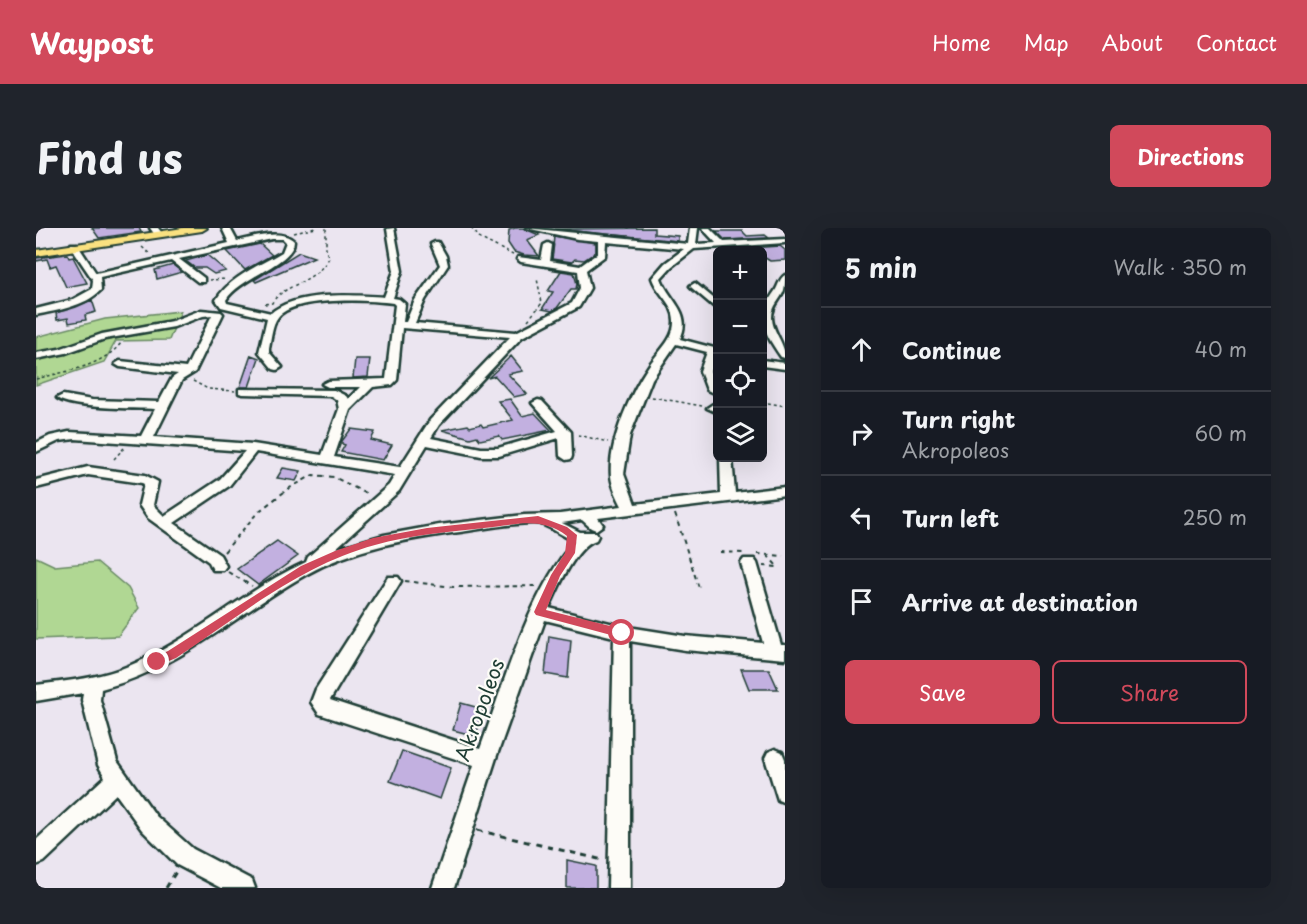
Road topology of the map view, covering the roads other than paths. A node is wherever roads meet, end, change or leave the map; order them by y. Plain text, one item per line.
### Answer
1 (201, 228) edge
2 (226, 228) edge
3 (530, 228) edge
4 (694, 228) edge
5 (706, 228) edge
6 (392, 229) edge
7 (156, 231) edge
8 (568, 232) edge
9 (602, 240) junction
10 (785, 241) edge
11 (720, 243) junction
12 (234, 244) junction
13 (435, 244) dead end
14 (548, 245) dead end
15 (74, 246) junction
16 (696, 246) junction
17 (713, 252) edge
18 (36, 253) edge
19 (172, 258) junction
20 (521, 259) road end
21 (545, 264) junction
22 (582, 269) junction
23 (94, 276) junction
24 (201, 280) road end
25 (785, 283) edge
26 (695, 286) dead end
27 (388, 295) junction
28 (713, 303) edge
29 (36, 312) edge
30 (273, 316) junction
31 (396, 324) junction
32 (410, 324) junction
33 (523, 332) junction
34 (673, 340) junction
35 (713, 351) edge
36 (785, 355) edge
37 (36, 356) edge
38 (713, 356) edge
39 (120, 364) dead end
40 (767, 364) edge
41 (785, 366) edge
42 (277, 367) dead end
43 (190, 372) junction
44 (369, 384) junction
45 (331, 388) junction
46 (713, 389) edge
47 (243, 391) road end
48 (63, 398) dead end
49 (537, 403) dead end
50 (162, 406) junction
51 (345, 409) junction
52 (565, 432) junction
53 (147, 440) junction
54 (423, 440) junction
55 (36, 448) edge
56 (253, 448) junction
57 (566, 456) dead end
58 (326, 461) junction
59 (726, 462) edge
60 (403, 472) junction
61 (36, 484) edge
62 (785, 490) edge
63 (728, 497) junction
64 (627, 509) junction
65 (583, 515) junction
66 (357, 520) junction
67 (164, 522) junction
68 (596, 525) junction
69 (571, 535) junction
70 (373, 542) junction
71 (217, 562) road end
72 (749, 564) road end
73 (304, 568) junction
74 (393, 581) road end
75 (539, 612) junction
76 (622, 633) junction
77 (779, 651) edge
78 (93, 683) junction
79 (36, 693) edge
80 (775, 758) dead end
81 (485, 760) junction
82 (118, 779) junction
83 (785, 793) edge
84 (36, 854) edge
85 (244, 888) edge
86 (442, 888) edge
87 (619, 888) edge

1 - 7 main road
2 - 12 street
3 - 8 street
4 - 16 street
5 - 11 street
6 - 27 street
7 - 15 main road
8 - 9 street
9 - 16 street
9 - 22 street
10 - 11 street
11 - 16 street
12 - 19 street
12 - 30 street
13 - 32 street
14 - 21 street
15 - 18 main road
15 - 23 street
16 - 17 street
16 - 34 street
19 - 23 street
19 - 24 street
20 - 21 street
21 - 22 street
22 - 33 street
23 - 29 street
25 - 36 street
26 - 28 street
27 - 30 street
27 - 31 street
30 - 42 street
31 - 32 street
31 - 44 street
32 - 33 street
33 - 54 street
34 - 35 street
34 - 64 street
37 - 43 street
38 - 46 street
39 - 43 street
40 - 41 street
43 - 50 street
44 - 45 street
44 - 51 street
45 - 47 street
45 - 51 street
48 - 50 street
49 - 52 street
50 - 53 street
51 - 58 street
52 - 54 street
52 - 57 street
53 - 55 street
53 - 56 street
54 - 60 street
56 - 58 street
56 - 67 street
58 - 60 street
59 - 63 street
60 - 66 street
61 - 67 street
62 - 63 street
63 - 64 street
64 - 65 street
64 - 68 street, Akropoleos
65 - 68 street
65 - 69 street
66 - 70 street
66 - 73 street
67 - 71 street
68 - 69 street, Akropoleos
69 - 70 street
69 - 75 street, Akropoleos
70 - 73 street
72 - 77 street
73 - 78 street
74 - 81 street
75 - 76 street
75 - 81 street, Akropoleos
76 - 77 street
76 - 87 street
78 - 79 street
78 - 82 street
80 - 83 street
81 - 86 street, Akropoleos
82 - 84 street
82 - 85 street

